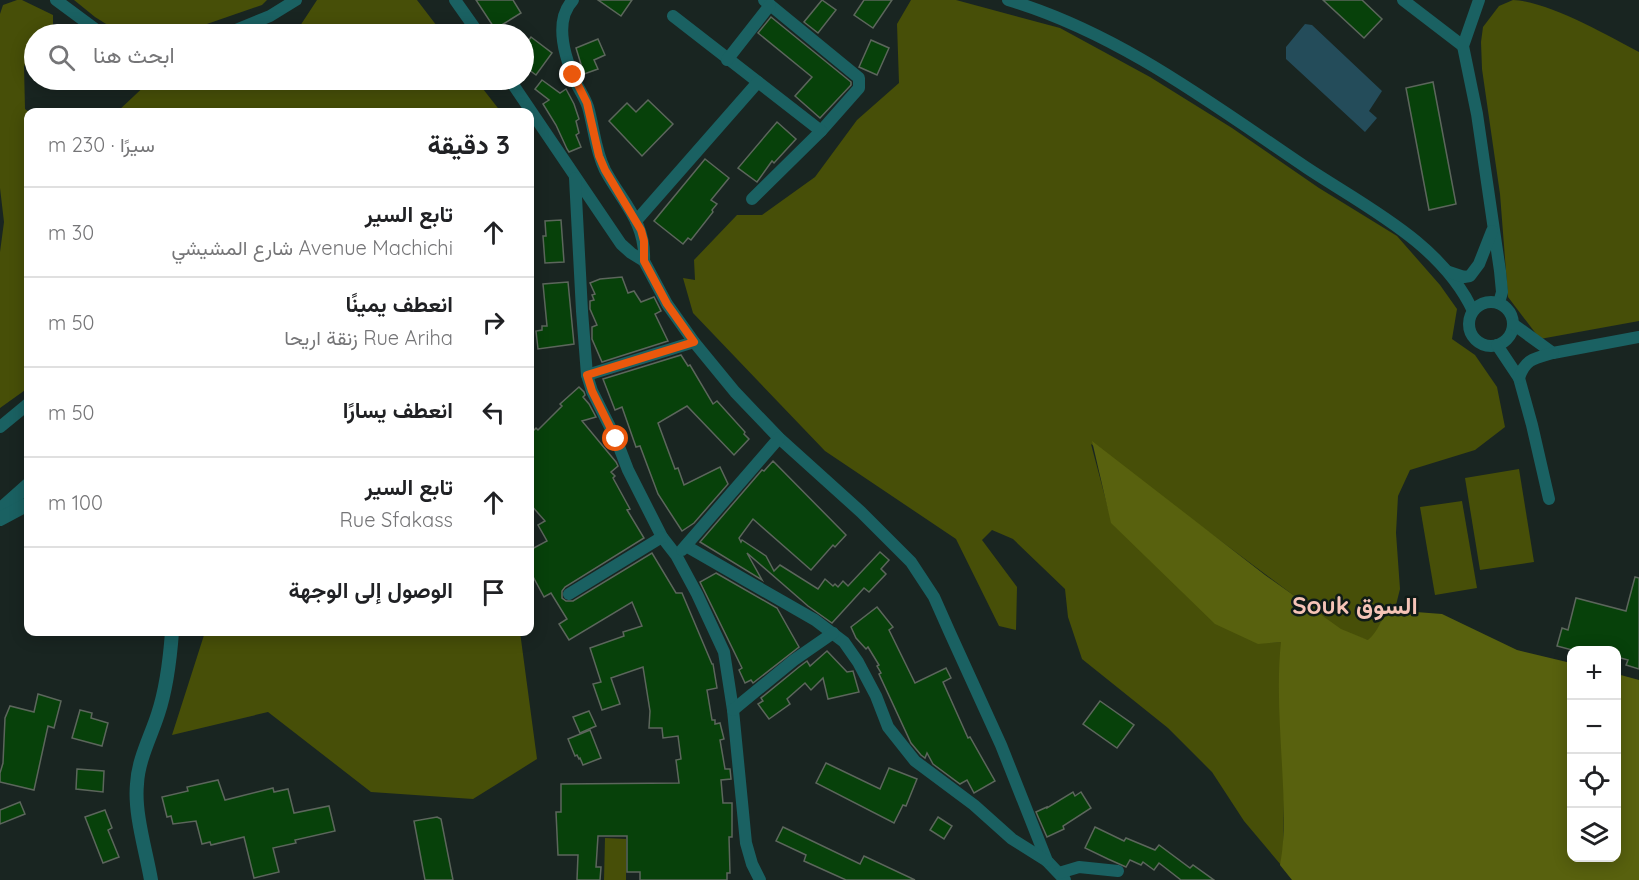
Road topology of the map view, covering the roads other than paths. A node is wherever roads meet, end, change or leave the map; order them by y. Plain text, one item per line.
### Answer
1 (56, 0) edge
2 (296, 0) edge
3 (455, 0) edge
4 (573, 0) edge
5 (1008, 0) edge
6 (1403, 0) edge
7 (1479, 0) edge
8 (767, 2) edge
9 (673, 16) dead end
10 (88, 24) edge
11 (250, 24) edge
12 (472, 24) edge
13 (1463, 46) junction
14 (727, 60) junction
15 (758, 82) junction
16 (517, 90) edge
17 (529, 108) edge
18 (534, 115) edge
19 (820, 131) junction
20 (575, 176) junction
21 (752, 199) dead end
22 (636, 221) junction
23 (1493, 230) junction
24 (644, 261) junction
25 (1448, 272) junction
26 (1499, 303) junction
27 (1473, 311) junction
28 (1513, 324) junction
29 (1639, 337) edge
30 (694, 342) junction
31 (1497, 345) junction
32 (1553, 353) junction
33 (587, 375) junction
34 (1519, 378) junction
35 (24, 407) edge
36 (0, 427) edge
37 (779, 438) junction
38 (24, 489) edge
39 (1549, 499) dead end
40 (24, 506) edge
41 (0, 510) edge
42 (0, 519) edge
43 (662, 537) junction
44 (686, 546) junction
45 (676, 555) junction
46 (569, 594) dead end
47 (833, 633) junction
48 (172, 636) edge
49 (733, 710) junction
50 (1047, 861) junction
51 (1118, 872) dead end
52 (1062, 876) edge
53 (151, 880) edge
54 (760, 880) edge

1 - 10 street
2 - 11 street
3 - 12 street
4 - 22 street
5 - 25 street
6 - 13 street
7 - 13 street
8 - 14 street
8 - 19 street
9 - 14 street
13 - 23 street
14 - 15 street
15 - 19 street
15 - 22 street
16 - 17 street
18 - 20 street
19 - 21 street
20 - 24 street
20 - 33 street
22 - 24 street
23 - 25 street
23 - 26 street
24 - 30 street
25 - 27 street
26 - 27 street
26 - 28 street
27 - 31 street
28 - 31 street
28 - 32 street
29 - 32 street
30 - 33 street
30 - 37 street
31 - 34 street
32 - 34 street
33 - 43 street
34 - 39 street
35 - 36 street
37 - 44 street
37 - 50 street
38 - 41 street
40 - 42 street
43 - 45 street
43 - 46 street
44 - 45 street
44 - 47 street
45 - 49 street
47 - 49 street
47 - 50 street
48 - 53 street
49 - 54 street
50 - 52 street
51 - 52 street

